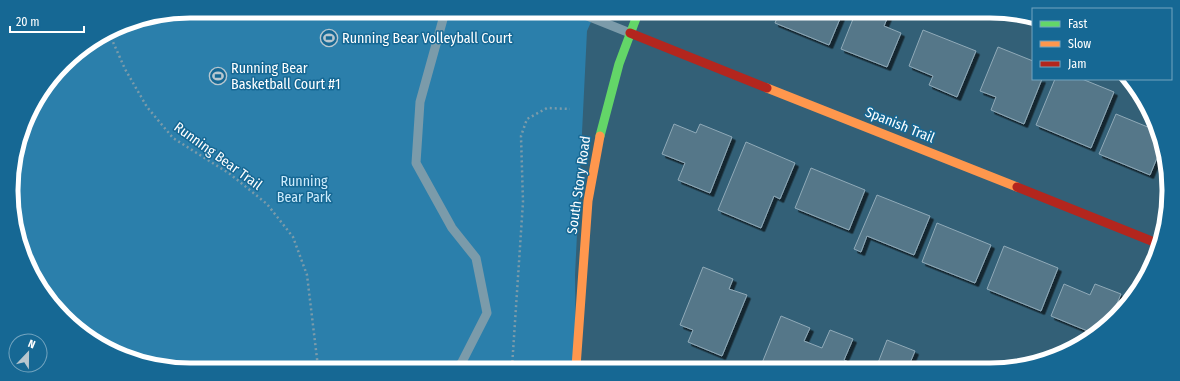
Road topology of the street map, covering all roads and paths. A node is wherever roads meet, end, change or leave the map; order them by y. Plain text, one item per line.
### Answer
1 (444, 18) edge
2 (592, 18) edge
3 (636, 18) edge
4 (630, 34) junction
5 (111, 38) edge
6 (570, 109) dead end
7 (1154, 242) edge
8 (318, 363) edge
9 (461, 363) edge
10 (512, 363) edge
11 (576, 363) edge

1 - 9 lane
2 - 4 lane
3 - 4 street, South Story Road
4 - 7 street, Spanish Trail
4 - 11 street, South Story Road
5 - 8 path, Running Bear Trail
6 - 10 path

